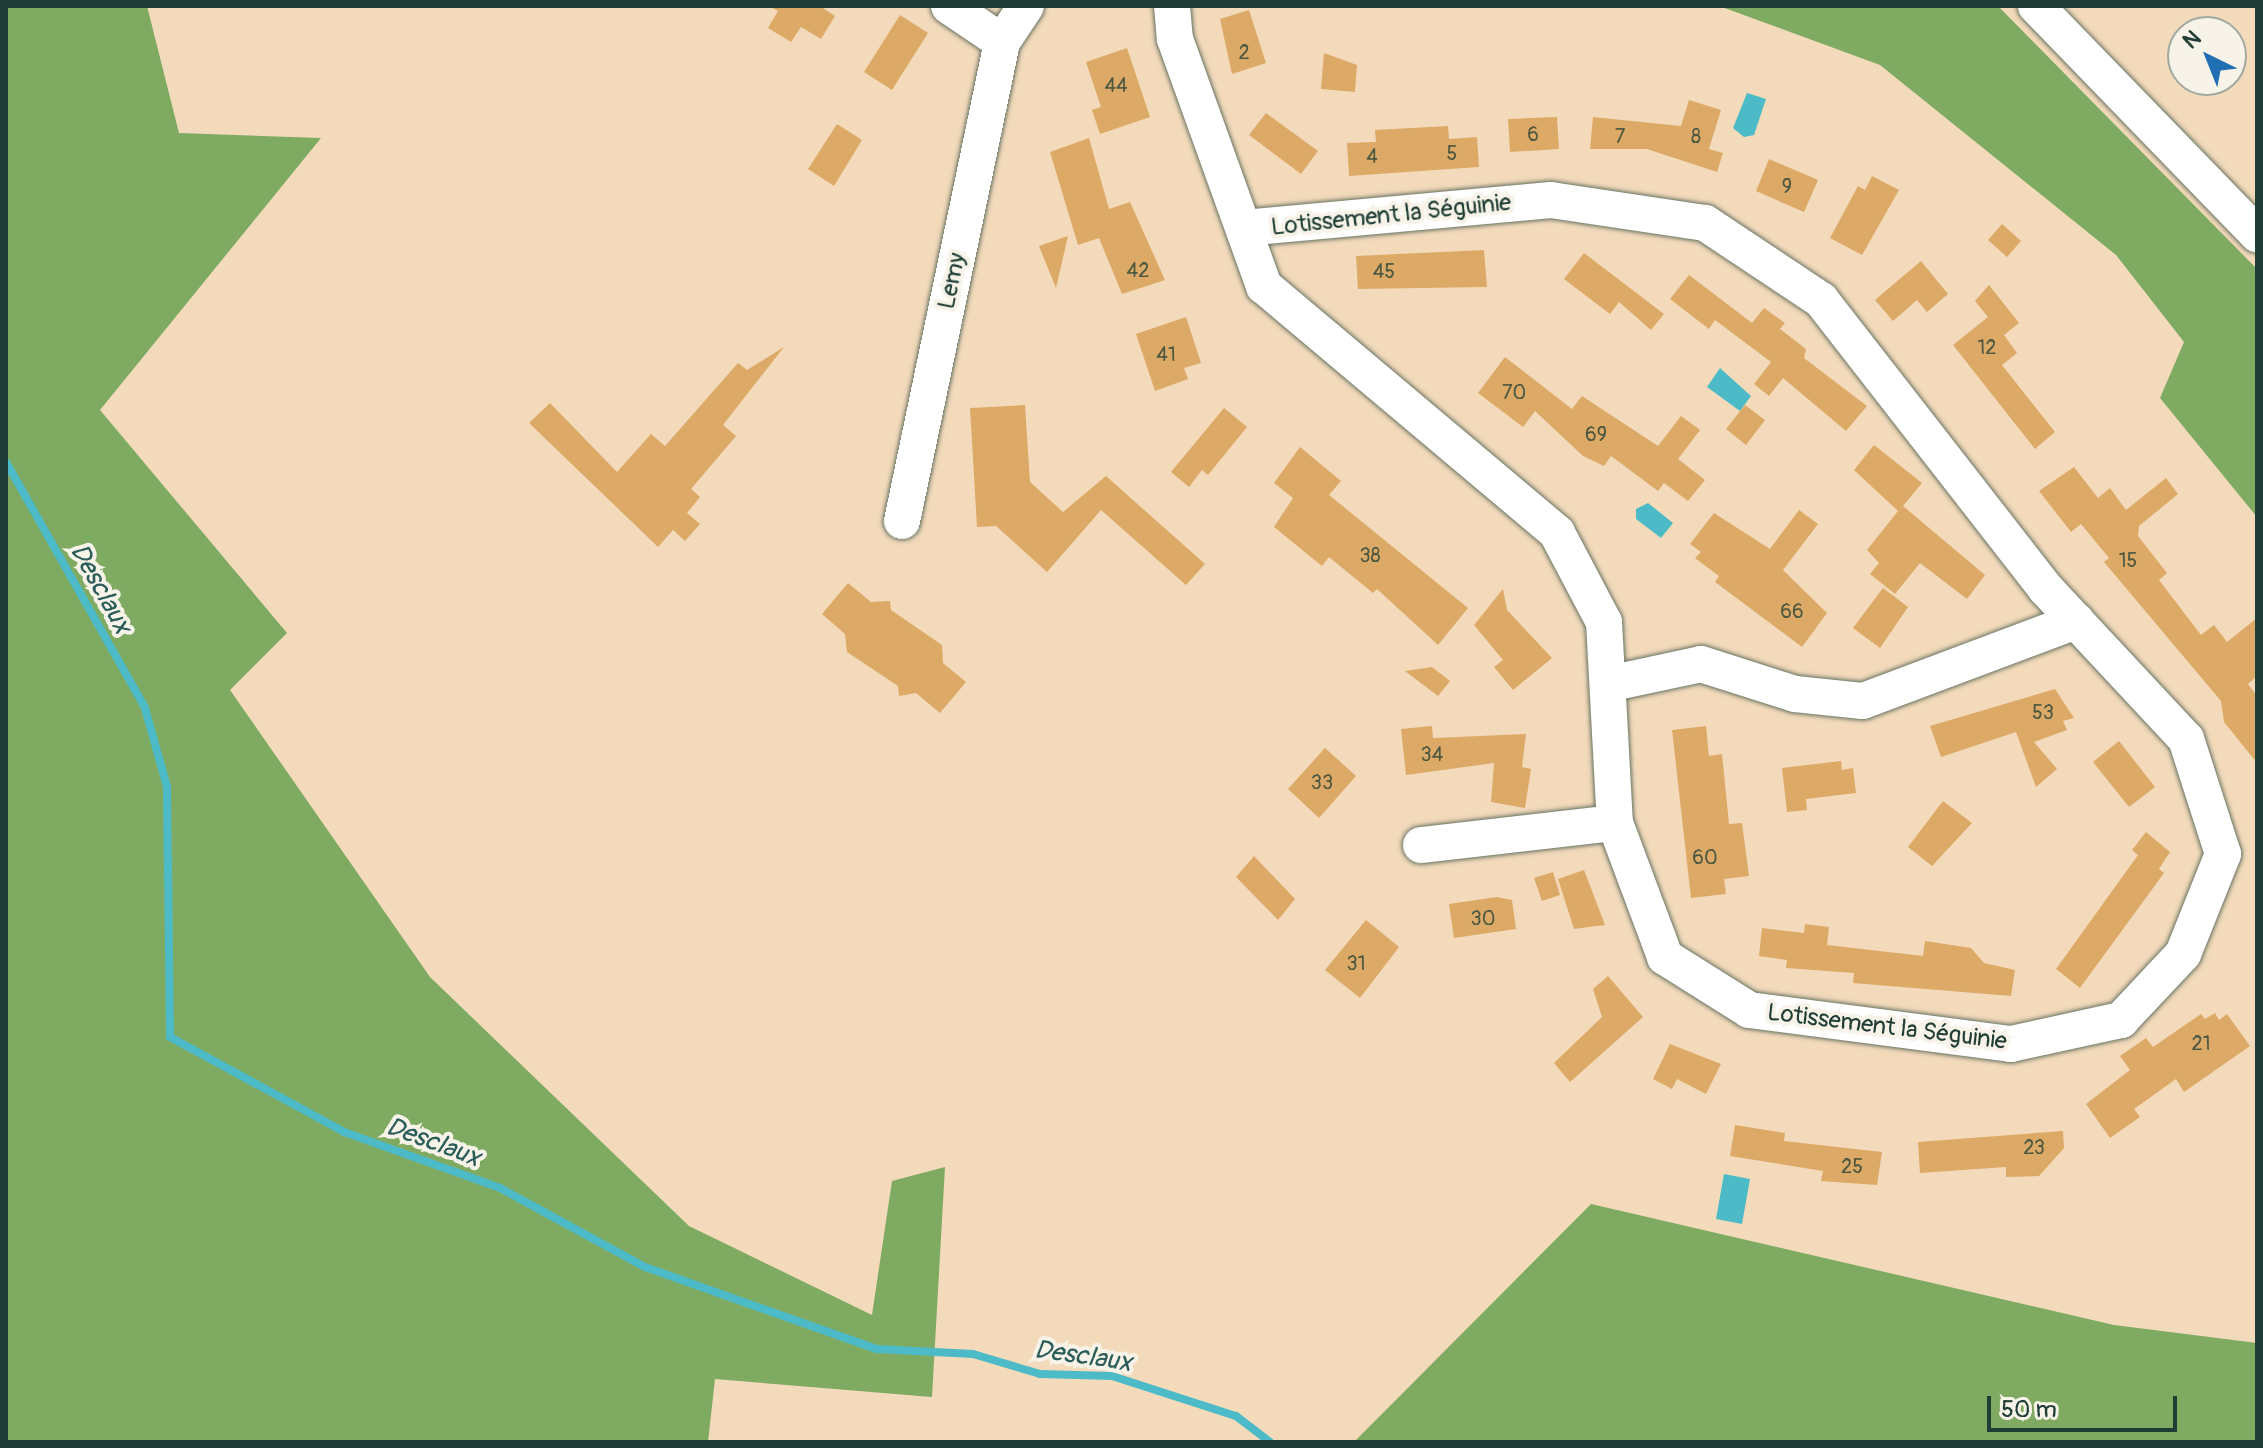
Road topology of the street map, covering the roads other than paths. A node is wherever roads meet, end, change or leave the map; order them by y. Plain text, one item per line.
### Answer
1 (949, 6) edge
2 (1026, 6) edge
3 (1172, 6) edge
4 (2036, 6) edge
5 (1002, 42) junction
6 (1246, 228) junction
7 (2257, 234) edge
8 (902, 521) dead end
9 (2076, 621) junction
10 (1608, 684) junction
11 (1615, 823) junction
12 (1421, 845) dead end

1 - 5 street
2 - 5 street
3 - 6 street, Lotissement la Séguinie
4 - 7 street
5 - 8 street, Lemy
6 - 9 street, Lotissement la Séguinie
6 - 10 street, Lotissement la Séguinie
9 - 10 street
9 - 11 street, Lotissement la Séguinie
10 - 11 street, Lotissement la Séguinie
11 - 12 street

